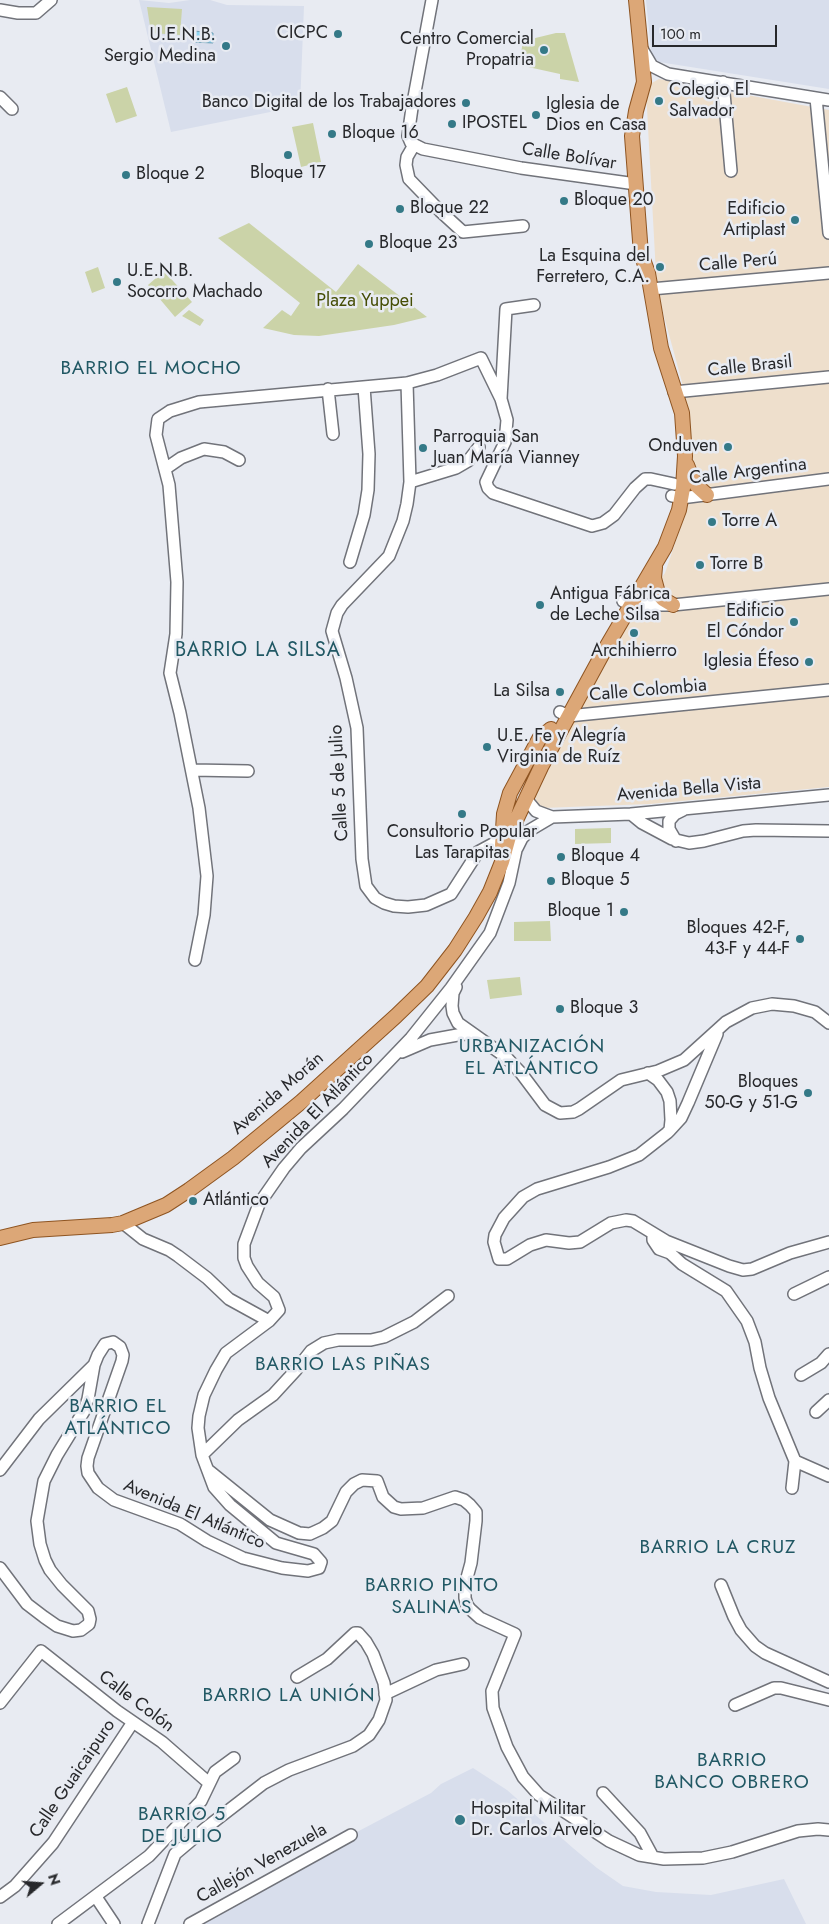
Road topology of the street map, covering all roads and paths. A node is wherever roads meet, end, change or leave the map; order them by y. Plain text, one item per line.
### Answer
1 (50, 0) edge
2 (432, 0) edge
3 (627, 0) edge
4 (636, 0) edge
5 (0, 10) edge
6 (641, 45) junction
7 (668, 74) junction
8 (723, 82) junction
9 (642, 88) junction
10 (0, 97) edge
11 (816, 98) junction
12 (829, 100) edge
13 (12, 109) dead end
14 (636, 120) junction
15 (412, 144) junction
16 (731, 171) dead end
17 (636, 184) junction
18 (523, 226) dead end
19 (829, 233) edge
20 (648, 272) junction
21 (829, 272) edge
22 (651, 289) junction
23 (534, 305) dead end
24 (829, 377) edge
25 (407, 383) junction
26 (364, 387) junction
27 (328, 389) junction
28 (674, 392) junction
29 (500, 399) junction
30 (333, 434) dead end
31 (480, 447) dead end
32 (685, 456) junction
33 (239, 460) dead end
34 (165, 469) junction
35 (829, 479) edge
36 (410, 482) junction
37 (676, 492) junction
38 (707, 495) junction
39 (659, 549) junction
40 (350, 562) dead end
41 (655, 564) junction
42 (829, 589) edge
43 (627, 603) junction
44 (673, 605) junction
45 (829, 690) edge
46 (564, 714) junction
47 (551, 730) junction
48 (192, 770) junction
49 (248, 771) dead end
50 (517, 778) junction
51 (829, 795) edge
52 (526, 799) junction
53 (690, 807) junction
54 (631, 814) junction
55 (552, 817) junction
56 (517, 818) junction
57 (829, 831) edge
58 (502, 839) junction
59 (676, 841) junction
60 (516, 850) junction
61 (502, 862) junction
62 (195, 960) dead end
63 (466, 967) junction
64 (829, 1023) edge
65 (720, 1028) junction
66 (475, 1035) junction
67 (396, 1055) junction
68 (648, 1073) junction
69 (670, 1130) junction
70 (123, 1223) junction
71 (653, 1234) junction
72 (0, 1238) edge
73 (829, 1242) edge
74 (829, 1277) edge
75 (794, 1294) dead end
76 (448, 1296) dead end
77 (269, 1321) junction
78 (829, 1354) edge
79 (94, 1365) junction
80 (801, 1376) dead end
81 (829, 1400) edge
82 (816, 1412) dead end
83 (202, 1455) junction
84 (795, 1461) junction
85 (206, 1468) junction
86 (0, 1470) edge
87 (829, 1476) edge
88 (792, 1488) dead end
89 (0, 1568) edge
90 (721, 1585) dead end
91 (464, 1664) dead end
92 (297, 1676) dead end
93 (829, 1682) edge
94 (385, 1694) junction
95 (829, 1700) edge
96 (0, 1703) edge
97 (734, 1705) dead end
98 (133, 1722) junction
99 (234, 1758) dead end
100 (209, 1783) junction
101 (603, 1793) dead end
102 (192, 1812) junction
103 (207, 1827) junction
104 (829, 1830) edge
105 (351, 1834) dead end
106 (175, 1854) junction
107 (149, 1856) junction
108 (653, 1857) junction
109 (0, 1897) edge
110 (96, 1897) junction
111 (58, 1924) edge
112 (114, 1924) edge
113 (148, 1924) edge
114 (190, 1924) edge

1 - 5 street
2 - 15 street
3 - 9 main road
4 - 6 main road
6 - 7 street
6 - 9 main road
7 - 8 street
7 - 9 street
8 - 11 street
8 - 16 street
9 - 14 main road
10 - 13 street
11 - 12 street
11 - 19 street
14 - 17 main road
14 - 20 main road
15 - 17 street, Calle Bolívar
15 - 18 street
17 - 20 main road
20 - 22 main road
21 - 22 street, Calle Perú
22 - 28 main road
23 - 29 street
24 - 28 street, Calle Brasil
25 - 26 street
25 - 29 street
25 - 36 street, Calle 5 de Julio
26 - 27 street
26 - 40 street
27 - 30 street
27 - 34 street
28 - 32 main road
28 - 37 main road
29 - 37 street
31 - 36 street
32 - 37 main road
32 - 38 main road
33 - 34 street
34 - 48 street
35 - 38 street, Calle Argentina
36 - 58 street, Calle 5 de Julio
37 - 38 street, Calle Argentina
37 - 39 main road
39 - 41 main road
39 - 43 main road
41 - 43 main road
41 - 44 main road
42 - 44 street
43 - 44 street
43 - 46 main road
45 - 46 street, Calle Colombia
46 - 47 main road
46 - 52 main road, Avenida Morán
47 - 50 main road, Avenida Morán
47 - 52 main road
48 - 49 street
48 - 62 street
50 - 56 main road
50 - 58 main road, Avenida Morán
51 - 53 street, Avenida Bella Vista
52 - 55 street
52 - 56 main road, Avenida Morán
53 - 54 street, Avenida Bella Vista
53 - 59 street
54 - 55 street, Avenida Bella Vista
54 - 59 street
55 - 60 street, Avenida Bella Vista
56 - 60 street, Avenida El Atlántico
56 - 61 main road, Avenida Morán
57 - 59 street
58 - 61 main road, Avenida Morán
60 - 63 street, Avenida El Atlántico
61 - 70 main road, Avenida Morán
63 - 66 street
63 - 67 street, Avenida El Atlántico
64 - 65 street
65 - 68 street
65 - 69 street
66 - 67 street
66 - 68 street
67 - 77 street, Avenida El Atlántico
68 - 69 street
69 - 71 street
70 - 72 main road, Avenida Morán
70 - 77 street
71 - 73 street
71 - 84 street
74 - 75 street
76 - 83 street
77 - 83 street, Avenida El Atlántico
78 - 80 street
79 - 85 street, Avenida El Atlántico
79 - 86 street
79 - 89 street, Avenida El Atlántico
81 - 82 street
83 - 85 street, Avenida El Atlántico
84 - 87 street
84 - 88 street
85 - 108 street
90 - 93 street
91 - 94 street
92 - 94 street
94 - 103 street
95 - 97 street
96 - 98 street, Calle Colón
98 - 100 street, Calle Colón
98 - 109 street, Calle Guaicaipuro
99 - 100 street
100 - 102 street
101 - 108 street
102 - 103 street
102 - 107 street
103 - 106 street
104 - 108 street
105 - 114 street, Callejón Venezuela
106 - 107 street
106 - 113 street
107 - 110 street
110 - 111 street
110 - 112 street

